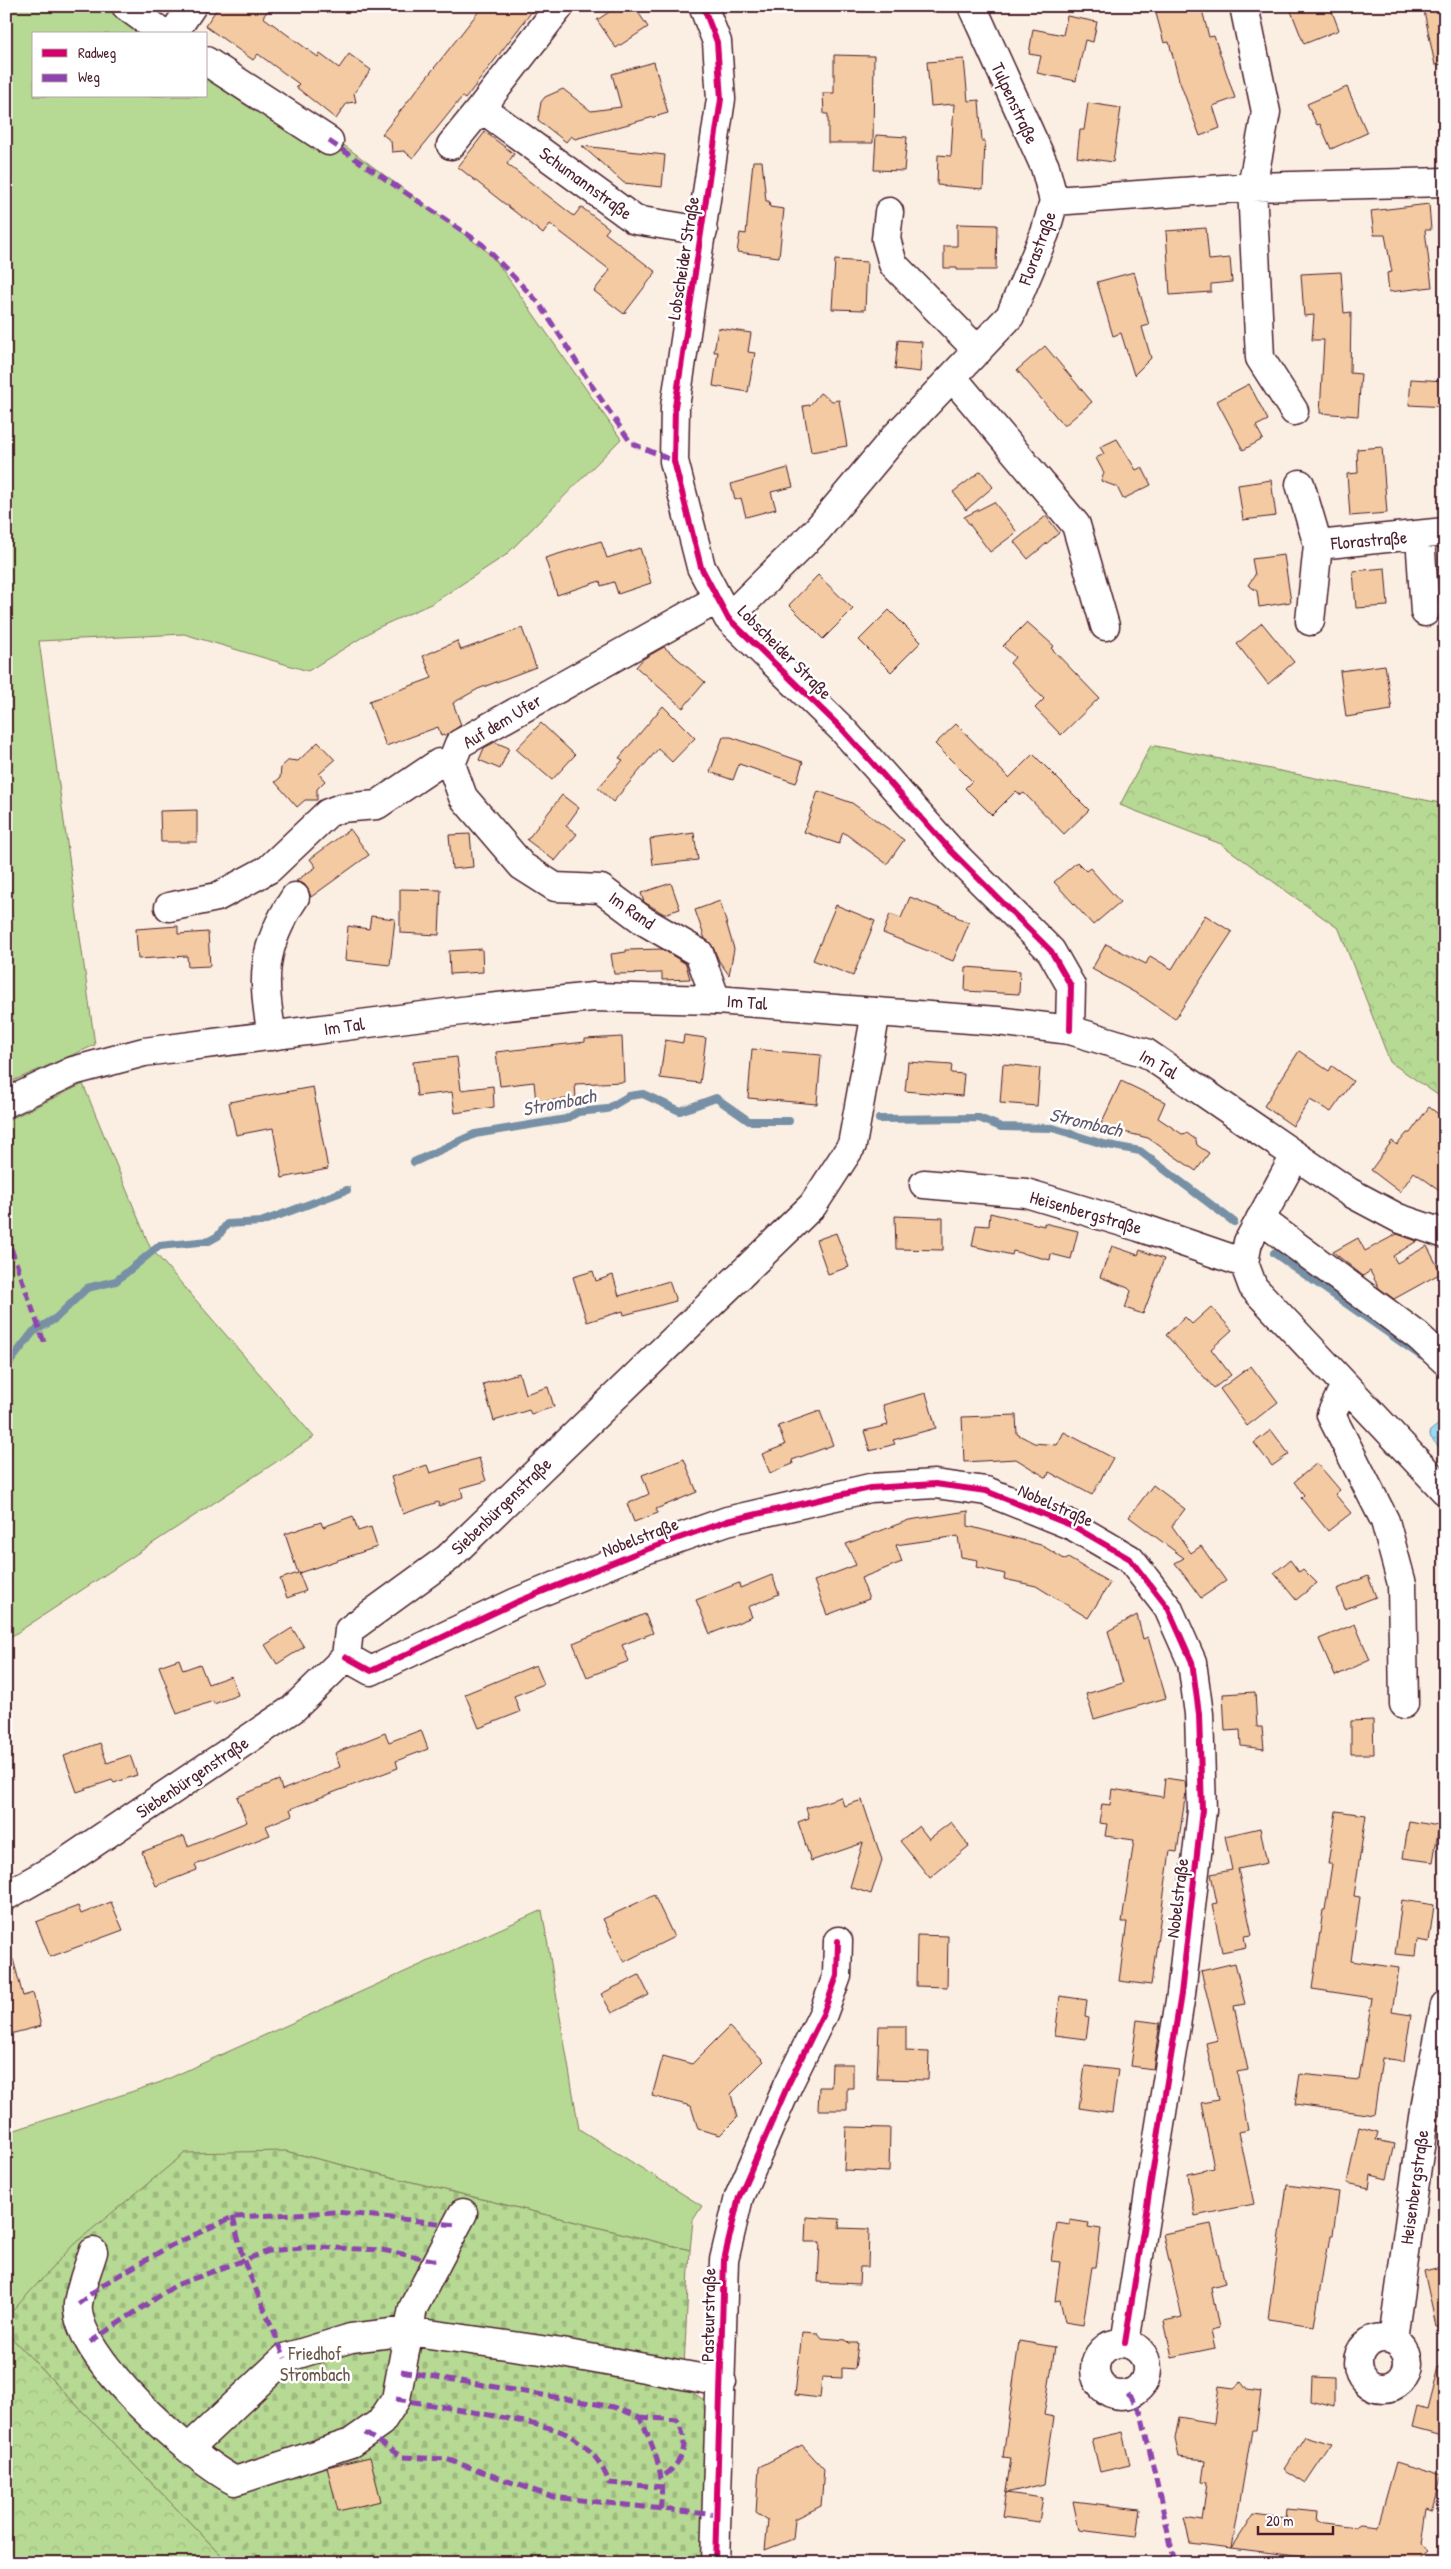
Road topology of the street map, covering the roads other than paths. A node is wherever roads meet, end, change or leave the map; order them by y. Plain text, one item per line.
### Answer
1 (126, 6) edge
2 (192, 6) edge
3 (560, 6) edge
4 (703, 6) edge
5 (972, 6) edge
6 (1244, 6) edge
7 (161, 32) edge
8 (174, 32) edge
9 (208, 63) edge
10 (481, 108) junction
11 (329, 141) dead end
12 (451, 145) dead end
13 (1445, 182) edge
14 (1252, 187) junction
15 (1054, 201) junction
16 (889, 212) dead end
17 (703, 231) junction
18 (978, 350) junction
19 (952, 378) junction
20 (1294, 411) dead end
21 (1300, 484) dead end
22 (1432, 534) edge
23 (1318, 545) junction
24 (722, 609) junction
25 (1425, 612) dead end
26 (1310, 621) dead end
27 (1105, 626) dead end
28 (451, 764) junction
29 (295, 897) dead end
30 (169, 907) dead end
31 (716, 1000) junction
32 (876, 1012) junction
33 (1070, 1030) junction
34 (272, 1036) junction
35 (6, 1103) edge
36 (1295, 1156) junction
37 (924, 1184) dead end
38 (1260, 1219) junction
39 (1445, 1234) edge
40 (1244, 1262) junction
41 (1445, 1361) edge
42 (1345, 1385) junction
43 (1445, 1490) edge
44 (346, 1657) junction
45 (1404, 1704) dead end
46 (6, 1896) edge
47 (838, 1941) dead end
48 (1445, 2005) edge
49 (463, 2213) dead end
50 (93, 2252) dead end
51 (408, 2331) junction
52 (1393, 2339) dead end
53 (1125, 2344) dead end
54 (722, 2382) junction
55 (189, 2448) junction
56 (715, 2563) edge

1 - 7 street
2 - 8 street
3 - 10 street
4 - 17 street, Lobscheider Straße
5 - 15 street, Tulpenstraße
6 - 14 street
9 - 11 street
10 - 12 street
10 - 17 street, Schumannstraße
13 - 14 street, Florastraße
14 - 15 street, Florastraße
14 - 20 street
15 - 18 street, Florastraße
16 - 18 street
17 - 24 street, Lobscheider Straße
18 - 19 street, Florastraße
19 - 24 street, Florastraße
19 - 27 street
21 - 23 street, Florastraße
22 - 23 street, Florastraße
22 - 25 street, Florastraße
23 - 26 street, Florastraße
24 - 28 street, Auf dem Ufer
24 - 33 street, Lobscheider Straße
28 - 30 street, Auf dem Ufer
28 - 31 street, Im Rand
29 - 34 street
31 - 32 street, Im Tal
31 - 34 street, Im Tal
32 - 33 street, Im Tal
32 - 44 street, Siebenbürgenstraße
33 - 36 street, Im Tal
34 - 35 street, Im Tal
36 - 38 street
36 - 39 street, Im Tal
37 - 40 street, Heisenbergstraße
38 - 40 street
38 - 41 street
40 - 42 street
42 - 43 street
42 - 45 street
44 - 46 street, Siebenbürgenstraße
44 - 53 street, Nobelstraße
47 - 54 street, Pasteurstraße
48 - 52 street, Heisenbergstraße
49 - 51 street
50 - 55 street
51 - 54 street
51 - 55 street
51 - 55 street
54 - 56 street, Pasteurstraße

